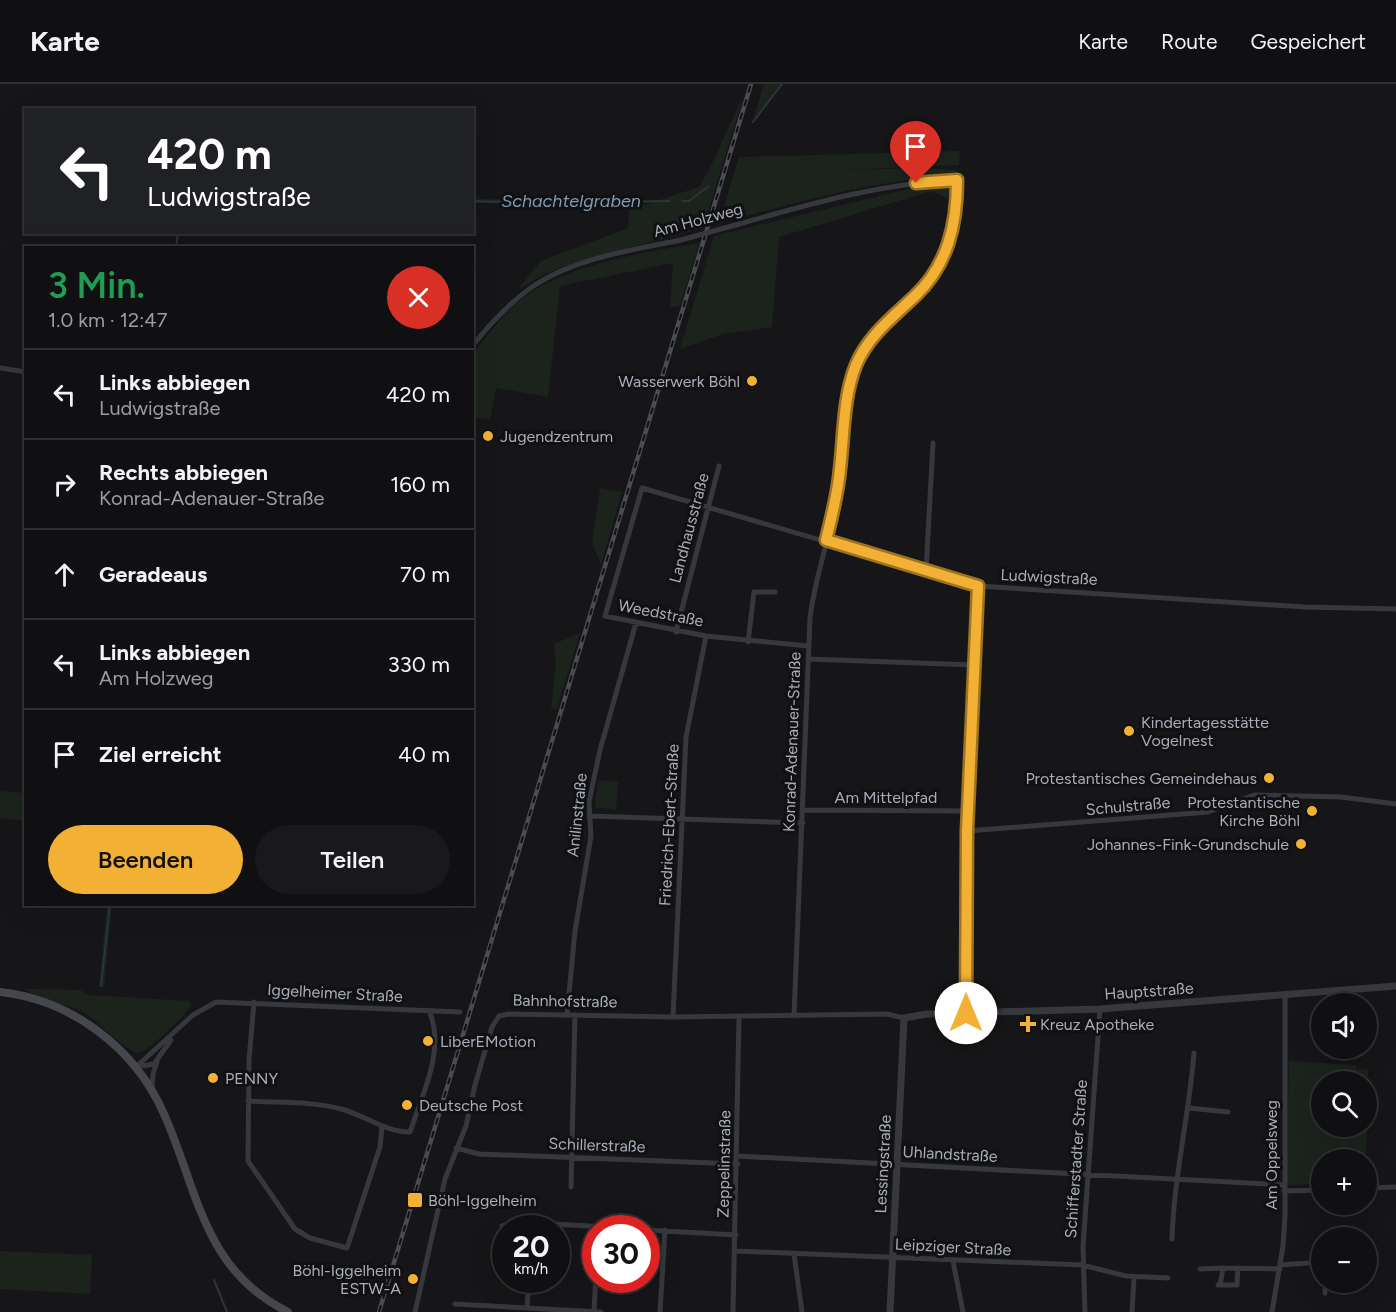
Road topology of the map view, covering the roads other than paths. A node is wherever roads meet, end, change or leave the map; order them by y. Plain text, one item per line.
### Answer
1 (957, 180) joint
2 (474, 344) edge
3 (0, 368) edge
4 (24, 372) edge
5 (933, 443) dead end
6 (719, 466) dead end
7 (642, 488) joint
8 (709, 507) junction
9 (826, 540) junction
10 (926, 571) junction
11 (978, 586) junction
12 (775, 592) dead end
13 (1396, 609) edge
14 (636, 623) junction
15 (676, 632) junction
16 (706, 636) junction
17 (748, 642) junction
18 (808, 646) junction
19 (808, 659) junction
20 (974, 665) junction
21 (1396, 804) edge
22 (803, 810) junction
23 (968, 811) junction
24 (589, 816) junction
25 (682, 817) junction
26 (802, 823) junction
27 (967, 831) junction
28 (1396, 986) edge
29 (0, 992) edge
30 (1285, 996) junction
31 (254, 1002) junction
32 (1100, 1009) junction
33 (429, 1011) junction
34 (460, 1012) dead end
35 (966, 1013) junction
36 (567, 1015) junction
37 (575, 1015) junction
38 (794, 1016) junction
39 (672, 1017) junction
40 (739, 1017) junction
41 (904, 1018) junction
42 (175, 1034) junction
43 (1194, 1053) dead end
44 (158, 1060) junction
45 (136, 1067) junction
46 (152, 1089) junction
47 (248, 1101) junction
48 (1189, 1108) junction
49 (1228, 1112) dead end
50 (382, 1127) junction
51 (456, 1148) junction
52 (738, 1156) junction
53 (573, 1158) junction
54 (738, 1164) junction
55 (896, 1164) junction
56 (1089, 1175) junction
57 (1175, 1179) junction
58 (571, 1187) dead end
59 (1396, 1187) edge
60 (1284, 1188) junction
61 (1377, 1188) edge
62 (1311, 1189) edge
63 (660, 1230) edge
64 (665, 1230) junction
65 (736, 1235) junction
66 (1172, 1239) dead end
67 (736, 1251) junction
68 (794, 1254) junction
69 (892, 1257) junction
70 (953, 1261) junction
71 (1311, 1263) edge
72 (1082, 1265) junction
73 (1280, 1267) junction
74 (1222, 1268) junction
75 (1238, 1268) junction
76 (1200, 1269) dead end
77 (1134, 1277) junction
78 (1168, 1278) dead end
79 (528, 1293) edge
80 (595, 1293) edge
81 (455, 1304) dead end
82 (527, 1308) junction
83 (288, 1312) edge
84 (415, 1312) edge
85 (594, 1312) edge
86 (601, 1312) edge
87 (660, 1312) edge
88 (734, 1312) edge
89 (802, 1312) edge
90 (890, 1312) edge
91 (963, 1312) edge
92 (1085, 1312) edge
93 (1132, 1312) edge
94 (1272, 1312) edge

1 - 2 street, Am Holzweg, bridge
1 - 9 street, Konrad-Adenauer-Straße
3 - 4 street
5 - 10 street
6 - 8 street, Landhausstraße
7 - 8 street, Ludwigstraße
7 - 14 street, Weedstraße
8 - 9 street, Ludwigstraße
8 - 15 street, Landhausstraße
9 - 10 street, Ludwigstraße
9 - 18 street, Konrad-Adenauer-Straße
10 - 11 street, Ludwigstraße
11 - 13 street, Ludwigstraße
11 - 20 street
12 - 17 street
14 - 15 street, Weedstraße
14 - 24 street, Anilinstraße
15 - 16 street, Weedstraße
16 - 17 street, Weedstraße
16 - 25 street, Friedrich-Ebert-Straße
17 - 18 street, Weedstraße
18 - 19 street, Konrad-Adenauer-Straße
19 - 20 street
19 - 22 street, Konrad-Adenauer-Straße
20 - 23 street
21 - 27 street, Schulstraße
22 - 23 street, Am Mittelpfad
22 - 26 street, Konrad-Adenauer-Straße
23 - 27 street
24 - 25 street
24 - 36 street, Anilinstraße
25 - 26 street
25 - 39 street, Friedrich-Ebert-Straße
26 - 38 street, Konrad-Adenauer-Straße
27 - 35 street
28 - 30 street, Hauptstraße
29 - 45 main road
30 - 32 street, Hauptstraße
30 - 60 street, Am Oppelsweg
31 - 33 street, Iggelheimer Straße
31 - 42 street, Iggelheimer Straße
31 - 47 street
32 - 35 street, Hauptstraße
32 - 56 street, Schifferstadter Straße
33 - 34 street, Iggelheimer Straße
33 - 50 street
35 - 41 street, Hauptstraße
36 - 37 street, Bahnhofstraße
36 - 51 street, Bahnhofstraße
37 - 39 street, Bahnhofstraße
37 - 53 street
38 - 40 street, Bahnhofstraße
38 - 41 street, Bahnhofstraße
39 - 40 street, Bahnhofstraße
40 - 52 street, Zeppelinstraße
41 - 55 street, Lessingstraße
42 - 44 street
42 - 45 street
43 - 48 street
44 - 45 street
44 - 46 street
45 - 46 main road
46 - 83 main road
47 - 50 street
47 - 50 street
48 - 49 street
48 - 57 street
51 - 53 street, Schillerstraße
51 - 84 street, Bahnhofstraße
52 - 54 street, Zeppelinstraße
52 - 55 street, Uhlandstraße
53 - 54 street, Schillerstraße
53 - 58 street
54 - 65 street, Zeppelinstraße
55 - 56 street, Uhlandstraße
55 - 69 street, Lessingstraße
56 - 57 street, Uhlandstraße
56 - 72 street, Schifferstadter Straße
57 - 60 street, Uhlandstraße
57 - 66 street
59 - 61 street
60 - 62 street, Uhlandstraße
60 - 73 street, Am Oppelsweg
63 - 64 street
64 - 65 street
64 - 87 street
65 - 67 street, Zeppelinstraße
67 - 68 street, Leipziger Straße
67 - 88 street, Zeppelinstraße
68 - 69 street, Leipziger Straße
68 - 89 street
69 - 70 street, Leipziger Straße
69 - 90 street, Lessingstraße
70 - 72 street, Leipziger Straße
70 - 91 street
71 - 73 street
72 - 77 street, Leipziger Straße
72 - 92 street, Schifferstadter Straße
73 - 75 street
73 - 94 street, Am Oppelsweg
74 - 75 street
74 - 75 street
74 - 76 street
77 - 78 street, Leipziger Straße
77 - 93 street
79 - 82 street
80 - 85 street
81 - 82 street
82 - 85 street
85 - 86 street

